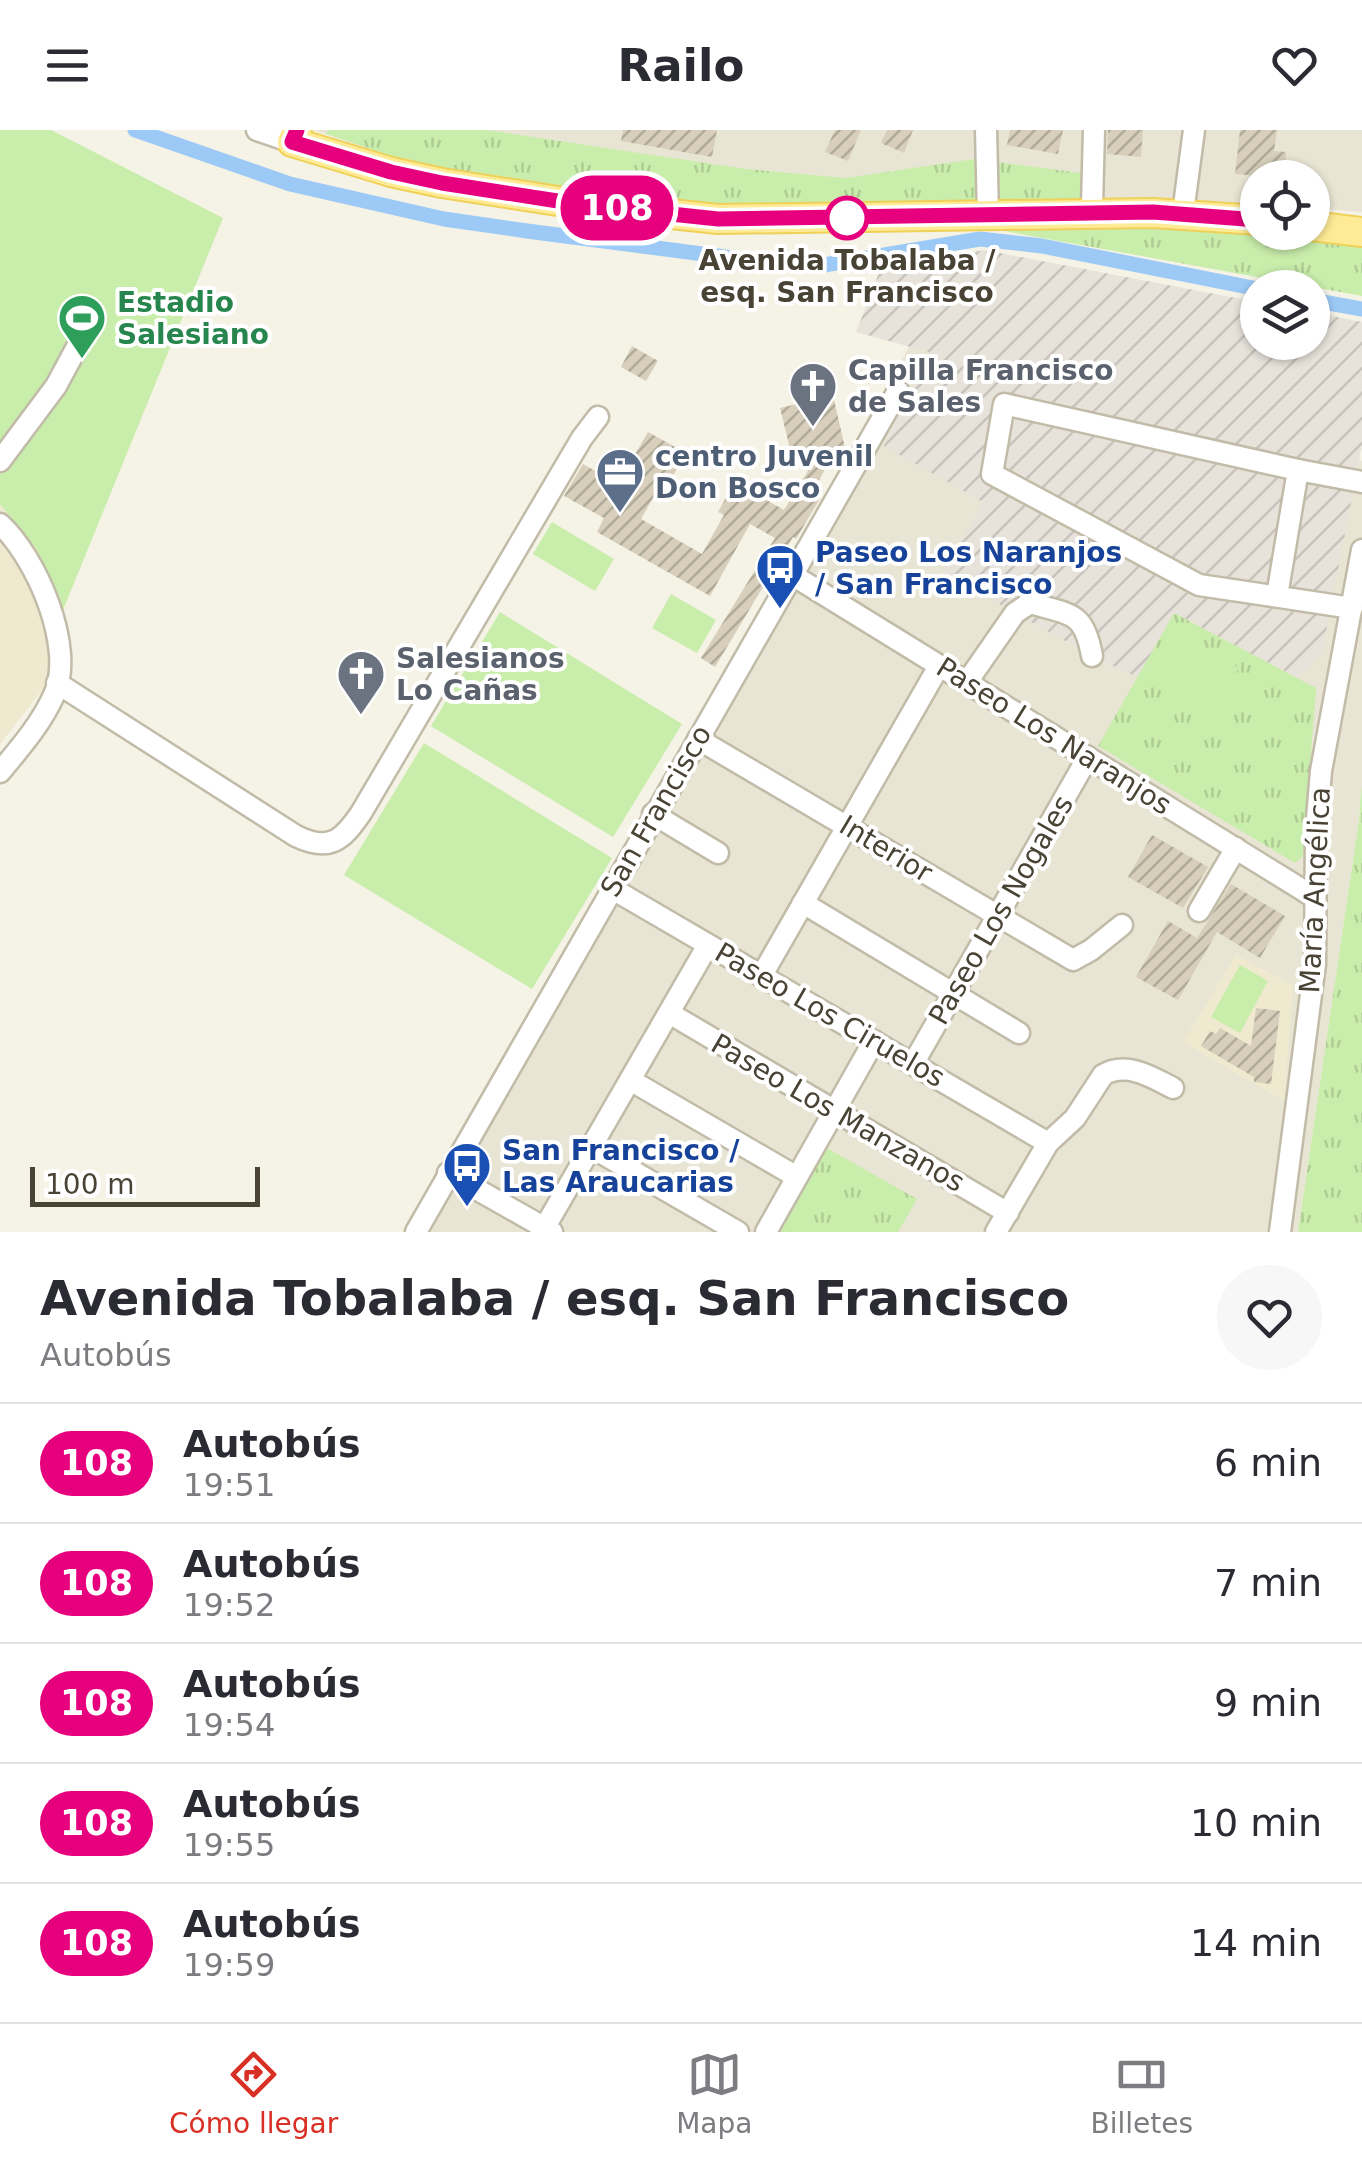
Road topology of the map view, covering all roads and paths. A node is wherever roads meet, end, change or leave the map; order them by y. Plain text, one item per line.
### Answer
1 (257, 130) edge
2 (986, 130) edge
3 (1094, 130) edge
4 (1194, 130) edge
5 (295, 136) edge
6 (1092, 206) dead end
7 (1183, 213) junction
8 (988, 216) junction
9 (1240, 218) edge
10 (1330, 228) edge
11 (1362, 232) edge
12 (84, 334) dead end
13 (898, 391) dead end
14 (598, 418) dead end
15 (0, 460) edge
16 (1298, 470) junction
17 (1362, 482) edge
18 (0, 524) edge
19 (1362, 550) edge
20 (794, 576) junction
21 (1277, 596) junction
22 (1352, 608) junction
23 (1092, 656) dead end
24 (939, 666) junction
25 (967, 682) junction
26 (57, 683) junction
27 (698, 738) junction
28 (1088, 757) junction
29 (0, 772) edge
30 (653, 814) junction
31 (847, 826) junction
32 (1236, 848) junction
33 (718, 854) dead end
34 (611, 888) junction
35 (1314, 897) junction
36 (803, 903) junction
37 (1199, 911) dead end
38 (998, 915) junction
39 (1122, 925) dead end
40 (708, 944) junction
41 (762, 976) junction
42 (953, 993) junction
43 (668, 1014) junction
44 (1019, 1033) dead end
45 (874, 1041) junction
46 (913, 1064) junction
47 (630, 1080) junction
48 (1174, 1088) dead end
49 (835, 1111) junction
50 (1048, 1143) junction
51 (591, 1147) junction
52 (448, 1173) junction
53 (797, 1178) junction
54 (1008, 1213) junction
55 (546, 1231) edge
56 (416, 1232) edge
57 (738, 1232) edge
58 (766, 1232) edge
59 (996, 1232) edge
60 (1280, 1232) edge

1 - 5 street
2 - 8 street
3 - 6 street
4 - 7 street
5 - 8 main road
7 - 8 main road
7 - 9 main road
10 - 11 main road
12 - 15 street
13 - 20 street, San Francisco
14 - 26 street
16 - 17 street
16 - 21 street
16 - 21 street
18 - 26 street
19 - 22 street, María Angélica
20 - 24 street, Paseo Los Naranjos
20 - 27 street, San Francisco
21 - 22 street
22 - 35 street, María Angélica
23 - 25 street
24 - 25 street, Paseo Los Naranjos
24 - 31 street
25 - 28 street, Paseo Los Naranjos
26 - 29 street
27 - 30 street, San Francisco
27 - 31 street, Interior
28 - 32 street, Paseo Los Naranjos
28 - 38 street, Paseo Los Nogales
30 - 33 street
30 - 34 street, San Francisco
31 - 36 street
31 - 38 street, Interior
32 - 35 street, Paseo Los Naranjos
32 - 37 street
34 - 40 street, Paseo Los Ciruelos
34 - 52 street, San Francisco
35 - 60 street, María Angélica
36 - 41 street
36 - 42 street
38 - 39 street, Interior
38 - 42 street, Paseo Los Nogales
40 - 41 street, Paseo Los Ciruelos
40 - 43 street
41 - 45 street, Paseo Los Ciruelos
42 - 44 street
42 - 46 street, Paseo Los Nogales
43 - 47 street
43 - 49 street, Paseo Los Manzanos
45 - 46 street, Paseo Los Ciruelos
45 - 49 street
46 - 50 street, Paseo Los Ciruelos
47 - 51 street
47 - 53 street
48 - 50 street
49 - 53 street
49 - 54 street, Paseo Los Manzanos
50 - 54 street
51 - 55 street
51 - 57 street
52 - 55 street
52 - 56 street, San Francisco
53 - 58 street
54 - 59 street

